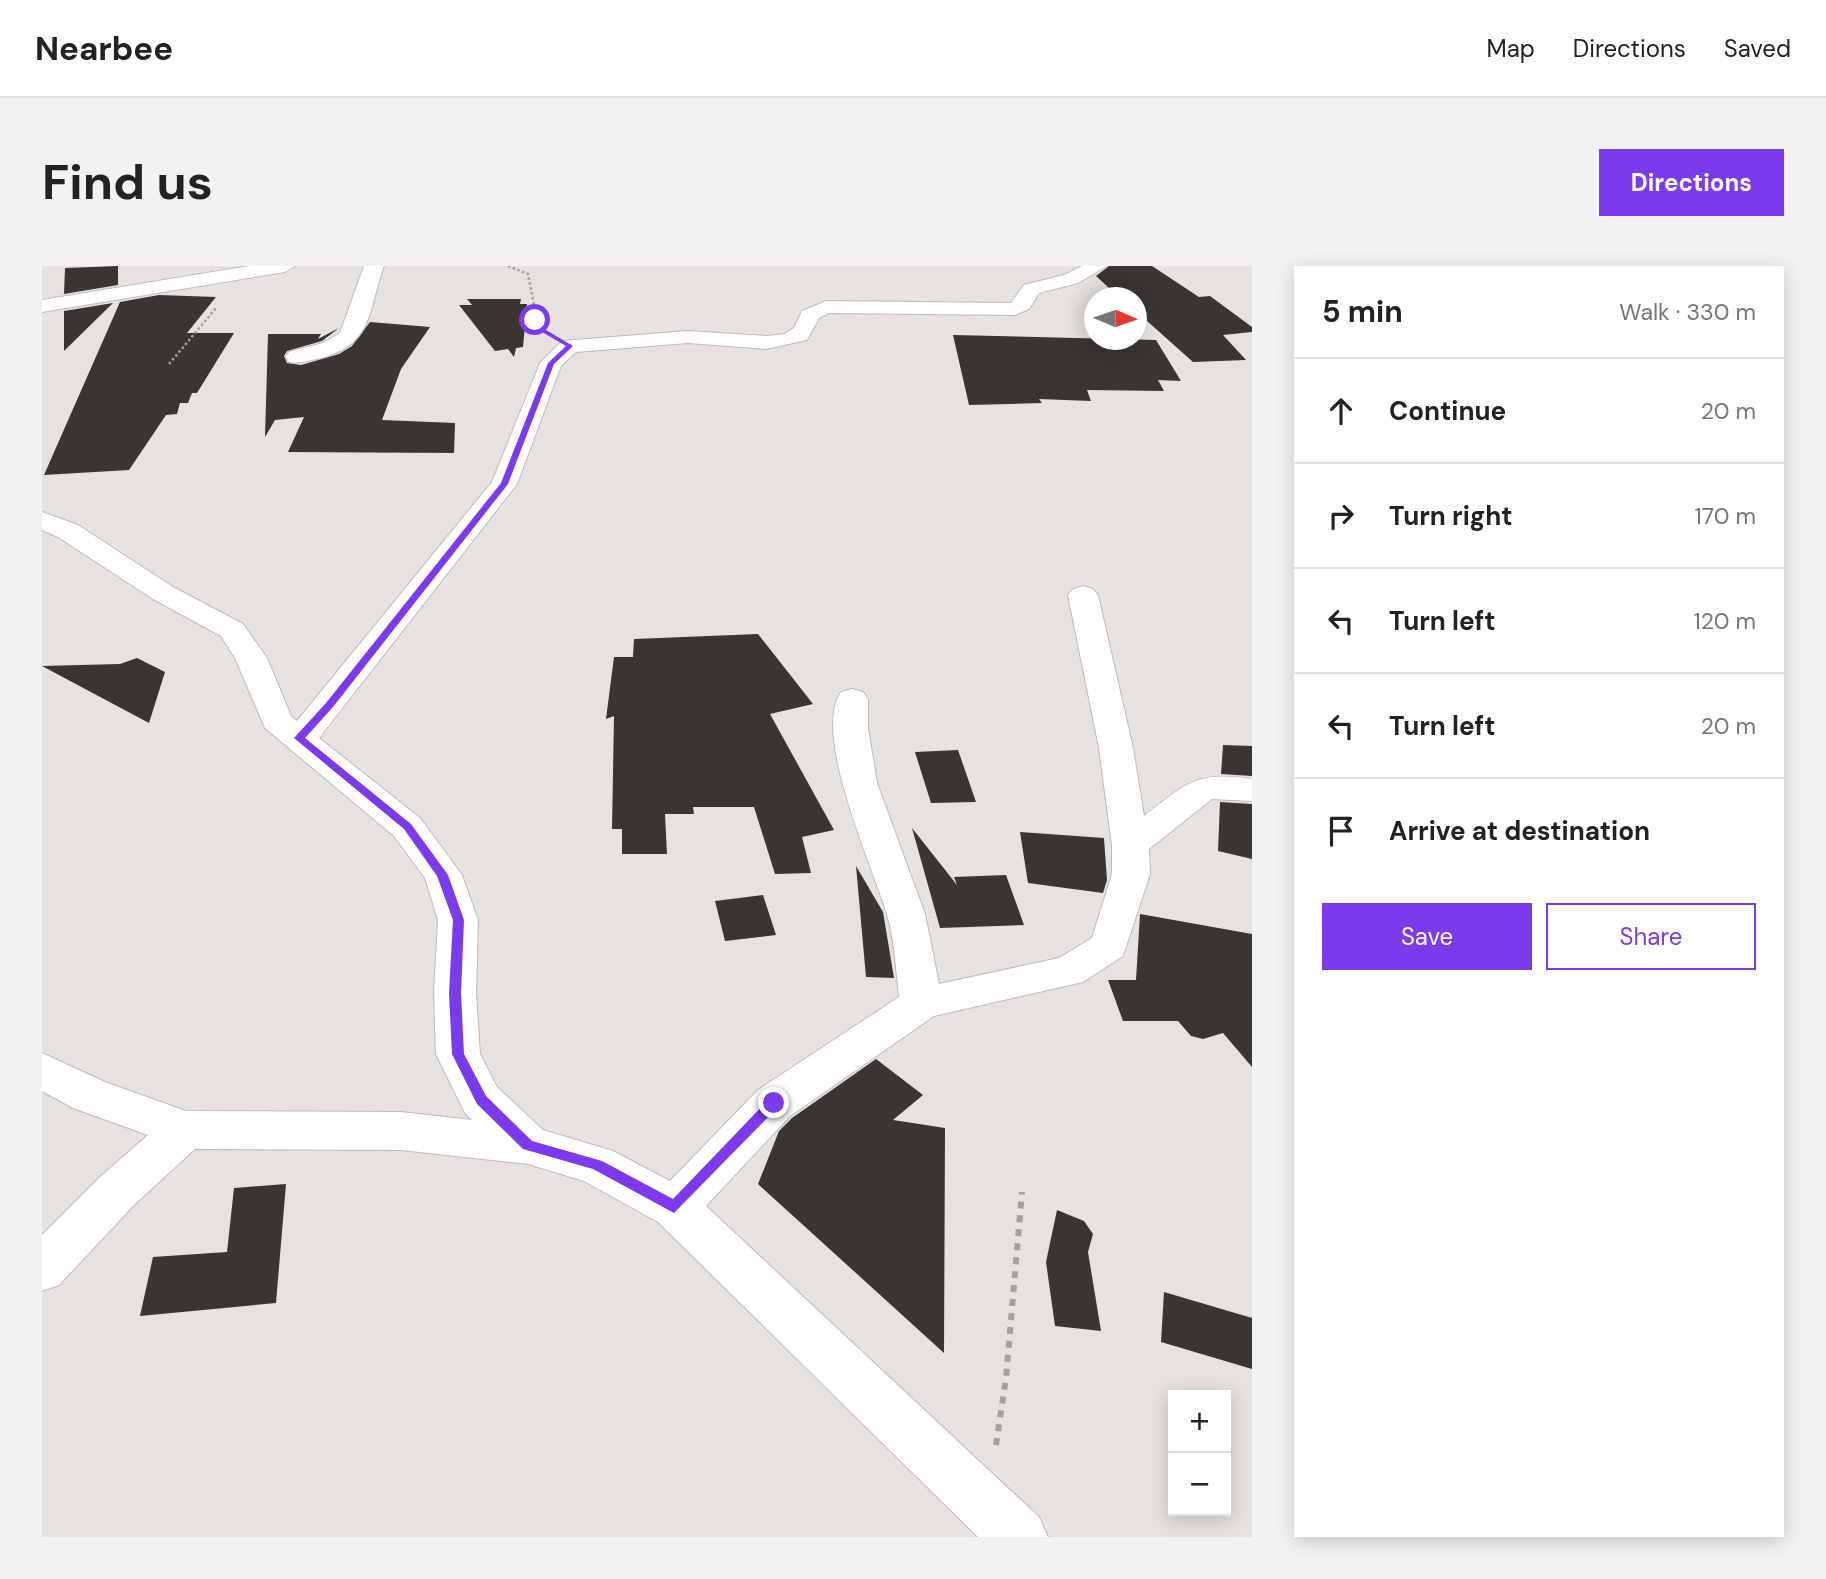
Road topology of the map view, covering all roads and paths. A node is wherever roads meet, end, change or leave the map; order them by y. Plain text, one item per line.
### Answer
1 (285, 266) edge
2 (374, 266) edge
3 (508, 266) edge
4 (1097, 266) edge
5 (253, 272) junction
6 (42, 306) edge
7 (570, 346) junction
8 (297, 356) dead end
9 (169, 363) dead end
10 (42, 520) edge
11 (1083, 595) dead end
12 (852, 699) dead end
13 (299, 738) junction
14 (1252, 790) edge
15 (1130, 845) junction
16 (921, 1004) junction
17 (42, 1070) edge
18 (185, 1130) junction
19 (528, 1145) junction
20 (1022, 1192) dead end
21 (674, 1207) junction
22 (42, 1269) edge
23 (995, 1527) edge

1 - 5 street
2 - 8 street
3 - 7 path
4 - 7 street
5 - 6 street
5 - 9 path
7 - 13 street
10 - 13 street
11 - 15 street
12 - 16 street
13 - 19 street
14 - 15 street
15 - 16 street
16 - 21 street
17 - 18 street
18 - 19 street
18 - 22 street
19 - 21 street
20 - 23 path
21 - 23 street

